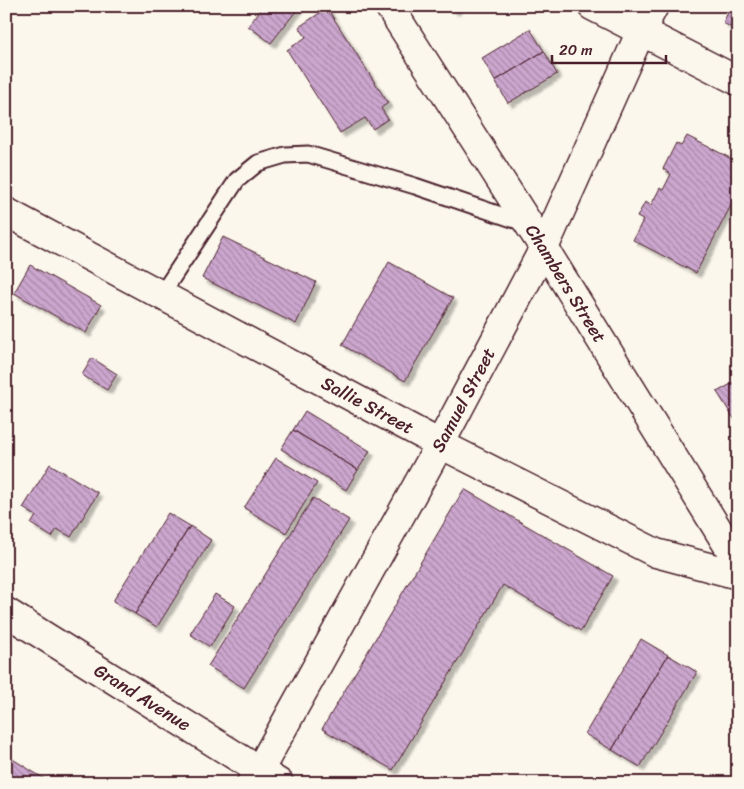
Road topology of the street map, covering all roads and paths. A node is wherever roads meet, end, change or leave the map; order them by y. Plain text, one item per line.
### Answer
1 (389, 6) edge
2 (592, 6) edge
3 (654, 6) edge
4 (641, 31) junction
5 (738, 81) edge
6 (6, 212) edge
7 (529, 224) junction
8 (544, 248) junction
9 (162, 295) junction
10 (440, 444) junction
11 (738, 562) edge
12 (738, 575) edge
13 (6, 612) edge
14 (263, 779) edge

1 - 7 street, Chambers Street
2 - 4 street
3 - 4 street, Samuel Street
4 - 5 street
4 - 8 street, Samuel Street
6 - 9 street, Sallie Street
7 - 8 street, Chambers Street
7 - 9 lane
8 - 10 street, Samuel Street
8 - 11 street, Chambers Street
9 - 10 street, Sallie Street
10 - 12 street, Sallie Street
10 - 14 street, Samuel Street
13 - 14 street, Grand Avenue

